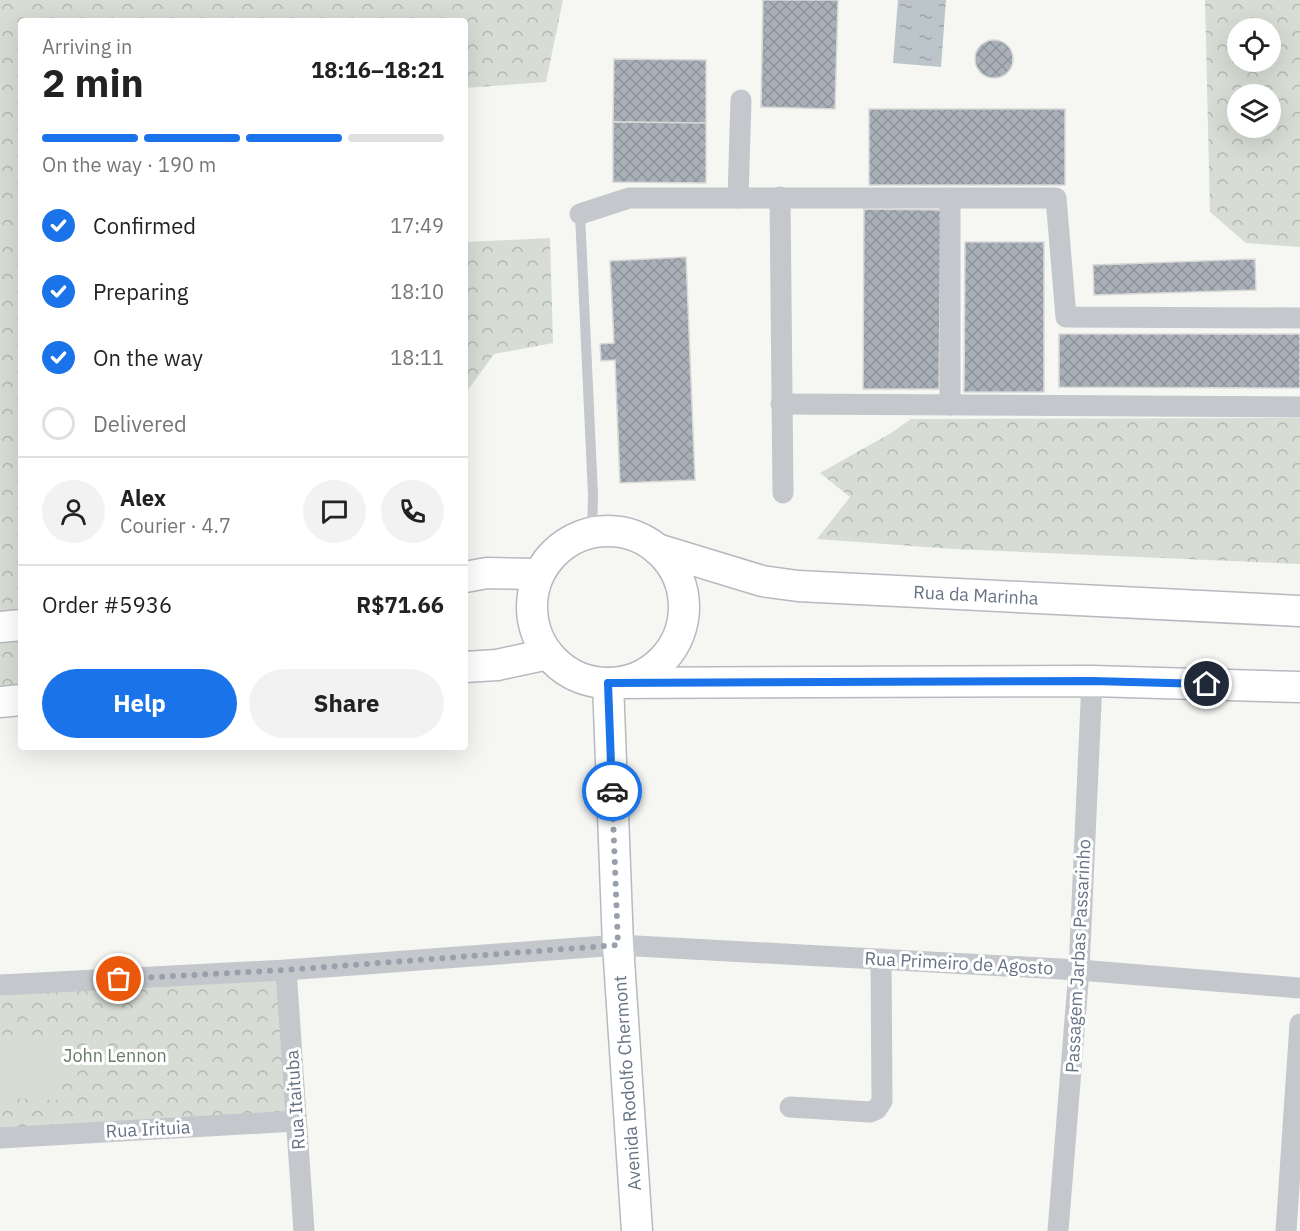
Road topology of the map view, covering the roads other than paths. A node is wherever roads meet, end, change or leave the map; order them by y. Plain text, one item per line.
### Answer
1 (741, 100) dead end
2 (780, 197) junction
3 (738, 198) junction
4 (950, 198) junction
5 (580, 214) joint
6 (1300, 318) edge
7 (781, 404) junction
8 (950, 405) junction
9 (1300, 406) edge
10 (783, 493) dead end
11 (592, 533) junction
12 (657, 549) junction
13 (540, 574) junction
14 (468, 576) edge
15 (1300, 611) edge
16 (18, 625) edge
17 (0, 627) edge
18 (548, 654) junction
19 (468, 667) edge
20 (1092, 681) junction
21 (608, 683) junction
22 (1300, 687) edge
23 (18, 700) edge
24 (0, 702) edge
25 (618, 945) junction
26 (881, 959) junction
27 (286, 970) junction
28 (1079, 970) junction
29 (0, 985) edge
30 (1300, 988) edge
31 (1300, 1024) edge
32 (790, 1107) dead end
33 (296, 1121) junction
34 (0, 1138) edge
35 (304, 1231) edge
36 (637, 1231) edge
37 (1059, 1231) edge
38 (1286, 1231) edge

1 - 3 street
2 - 3 street
2 - 4 street
2 - 7 street
3 - 5 street
4 - 6 street
4 - 8 street
5 - 11 lane
7 - 8 street
7 - 10 street
8 - 9 street
11 - 12 main road
11 - 13 main road
12 - 15 main road, Rua da Marinha
12 - 21 main road
13 - 14 main road
13 - 18 main road
16 - 17 main road
18 - 19 main road
18 - 21 main road
20 - 21 main road
20 - 22 main road
20 - 28 street, Passagem Jarbas Passarinho
21 - 25 main road, Avenida Rodolfo Chermont
23 - 24 main road
25 - 26 street, Rua Primeiro de Agosto
25 - 27 street, Rua Primeiro de Agosto
25 - 36 main road, Avenida Rodolfo Chermont
26 - 28 street, Rua Primeiro de Agosto
26 - 32 street
27 - 29 street, Rua Primeiro de Agosto
27 - 33 street, Rua Itaituba
28 - 30 street, Rua Primeiro de Agosto
28 - 37 street, Passagem Jarbas Passarinho
31 - 38 street
33 - 34 street, Rua Irituia
33 - 35 street, Rua Itaituba

